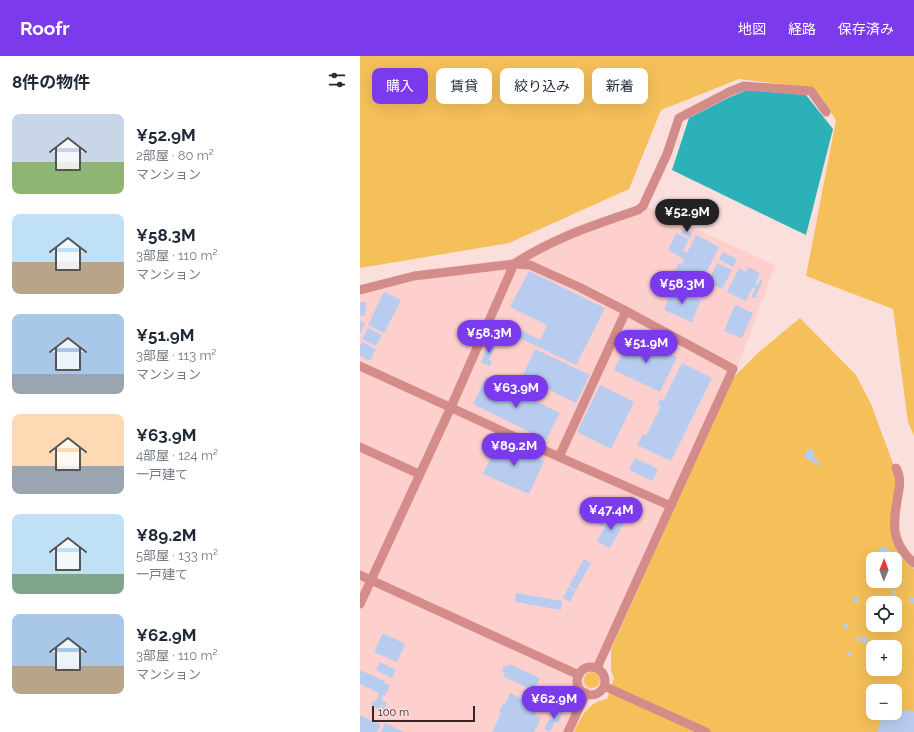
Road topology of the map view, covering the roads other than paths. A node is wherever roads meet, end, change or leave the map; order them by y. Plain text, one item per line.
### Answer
1 (826, 112) dead end
2 (514, 264) junction
3 (360, 290) edge
4 (626, 311) junction
5 (360, 366) edge
6 (451, 407) junction
7 (360, 448) edge
8 (559, 457) junction
9 (896, 468) dead end
10 (419, 474) junction
11 (671, 506) junction
12 (914, 563) edge
13 (360, 575) edge
14 (371, 580) junction
15 (360, 604) edge
16 (597, 668) junction
17 (579, 675) junction
18 (604, 686) junction
19 (586, 693) junction
20 (568, 732) edge
21 (706, 732) edge

1 - 2 street
2 - 3 street
2 - 4 street
2 - 6 street
4 - 8 street
4 - 11 street
5 - 6 street
6 - 8 street
6 - 10 street
7 - 10 street
8 - 11 street
9 - 12 street
10 - 14 street
11 - 16 street
13 - 14 street
14 - 15 street
14 - 17 street
16 - 17 street
16 - 18 street
17 - 19 street
18 - 19 street
18 - 21 street
19 - 20 street

